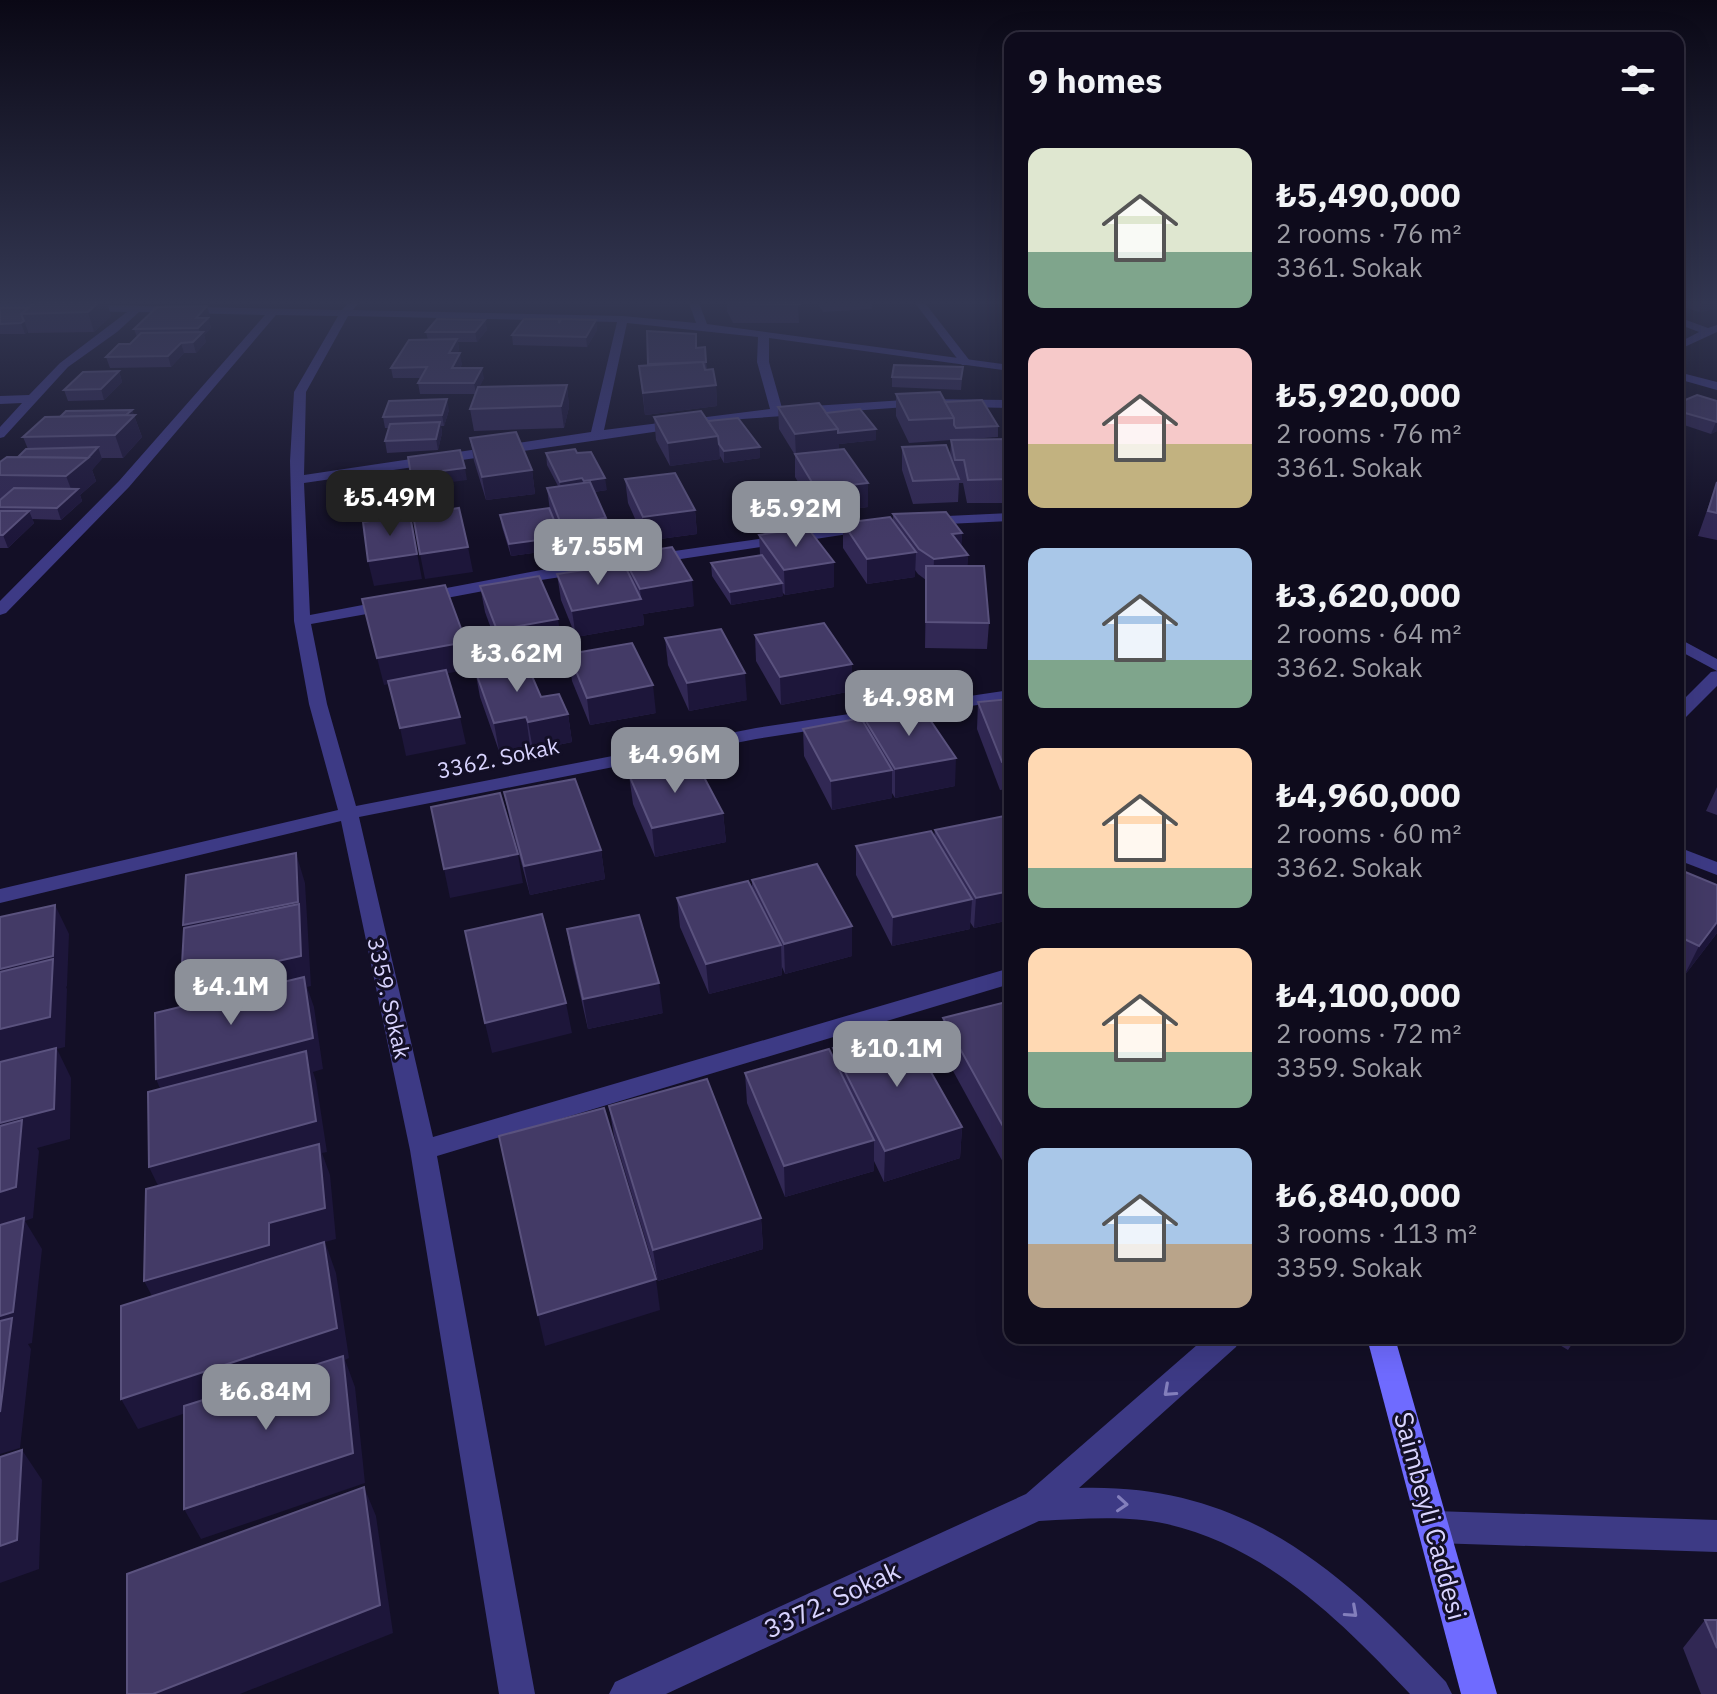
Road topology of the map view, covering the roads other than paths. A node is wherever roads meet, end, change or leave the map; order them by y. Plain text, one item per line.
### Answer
1 (47, 382) edge
2 (212, 382) edge
3 (306, 382) edge
4 (609, 382) edge
5 (769, 382) edge
6 (31, 399) junction
7 (0, 400) edge
8 (1004, 404) edge
9 (777, 411) junction
10 (0, 434) edge
11 (597, 435) junction
12 (298, 480) junction
13 (1004, 517) edge
14 (0, 610) edge
15 (302, 621) junction
16 (1684, 647) edge
17 (1717, 666) edge
18 (1717, 676) edge
19 (1004, 696) edge
20 (1684, 709) edge
21 (349, 814) junction
22 (1684, 855) edge
23 (1717, 869) edge
24 (0, 896) edge
25 (1004, 978) edge
26 (423, 1150) junction
27 (1219, 1344) edge
28 (1383, 1344) edge
29 (1037, 1505) junction
30 (1434, 1527) junction
31 (1717, 1536) edge
32 (517, 1694) edge
33 (627, 1694) edge
34 (1434, 1694) edge
35 (1479, 1694) edge

1 - 6 street
2 - 14 street
3 - 12 street, 3359. Sokak
4 - 11 street
5 - 9 street
6 - 7 street
6 - 10 street
8 - 9 street
9 - 11 street
11 - 12 street
12 - 15 street, 3359. Sokak
13 - 15 street
15 - 21 street, 3359. Sokak
16 - 17 street
18 - 20 street
19 - 21 street, 3362. Sokak
21 - 24 street, 3362. Sokak
21 - 26 street, 3359. Sokak
22 - 23 street
25 - 26 street
26 - 32 street, 3359. Sokak
27 -> 29 street
28 - 30 main road, Saimbeyli Caddesi
29 - 33 street, 3372. Sokak
29 -> 34 street
30 - 31 street
30 - 35 main road, Saimbeyli Caddesi

